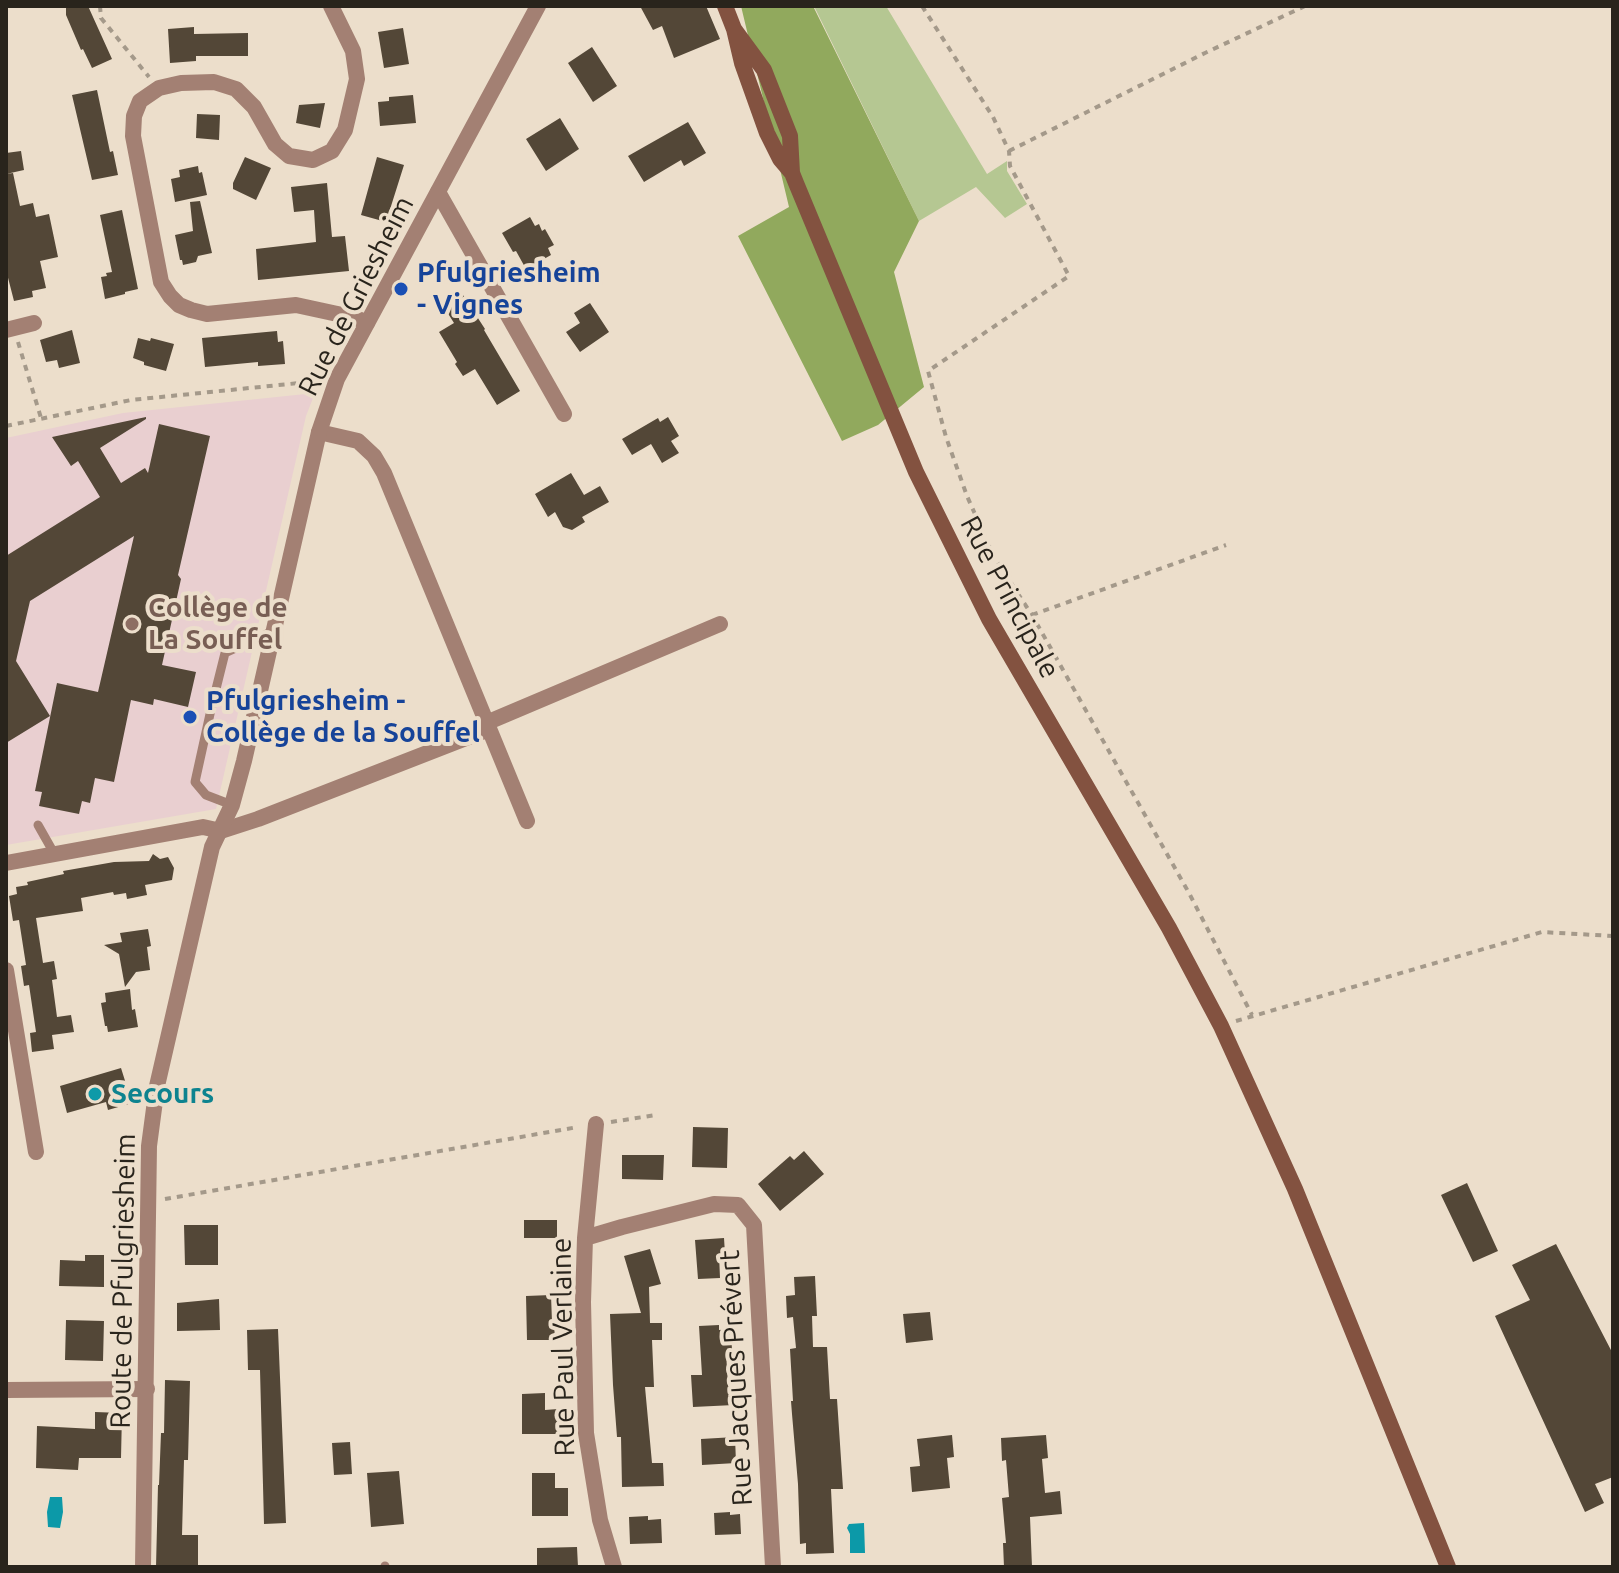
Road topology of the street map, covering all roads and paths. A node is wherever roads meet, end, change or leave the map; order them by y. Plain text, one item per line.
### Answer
1 (100, 6) edge
2 (331, 6) edge
3 (538, 6) edge
4 (725, 6) edge
5 (922, 6) edge
6 (1305, 6) edge
7 (159, 88) junction
8 (1009, 151) junction
9 (438, 192) junction
10 (34, 323) dead end
11 (367, 323) junction
12 (10, 329) edge
13 (337, 379) junction
14 (564, 414) dead end
15 (41, 418) junction
16 (6, 426) edge
17 (319, 432) junction
18 (1226, 545) dead end
19 (1032, 615) junction
20 (720, 624) dead end
21 (273, 631) junction
22 (488, 726) junction
23 (230, 810) junction
24 (527, 821) dead end
25 (38, 825) dead end
26 (221, 831) junction
27 (55, 855) junction
28 (6, 863) edge
29 (1613, 936) edge
30 (6, 970) edge
31 (1252, 1015) junction
32 (1221, 1026) junction
33 (656, 1115) dead end
34 (596, 1124) junction
35 (36, 1152) dead end
36 (148, 1202) junction
37 (585, 1238) junction
38 (147, 1389) junction
39 (6, 1390) edge
40 (143, 1567) edge
41 (614, 1567) edge
42 (773, 1567) edge
43 (1448, 1567) edge

1 - 7 path
2 - 7 street
3 - 9 street, Rue de Griesheim
4 - 32 main road, Rue Principale
5 - 8 path
6 - 8 path
7 - 11 street
8 - 19 path
9 - 11 street, Rue de Griesheim
9 - 14 street
10 - 12 street
11 - 13 street, Rue de Griesheim
12 - 15 path
13 - 15 path
13 - 17 street, Rue de Griesheim
15 - 16 path
17 - 21 street, Rue de Griesheim
17 - 22 street
18 - 19 path
19 - 31 path
20 - 22 street
21 - 23 street, Rue de Griesheim
21 - 23 lane
22 - 24 street
22 - 26 street
23 - 26 street, Route de Pfulgriesheim
25 - 27 lane
26 - 27 street
26 - 36 street, Route de Pfulgriesheim
27 - 28 street
29 - 31 path
30 - 35 street
31 - 32 path
32 - 43 main road, Rue Principale
33 - 34 path
34 - 36 path
34 - 37 street, Rue Paul Verlaine
36 - 38 street, Route de Pfulgriesheim
37 - 41 street, Rue Paul Verlaine
37 - 42 street, Rue Jacques Prévert
38 - 39 street
38 - 40 street, Route de Pfulgriesheim

